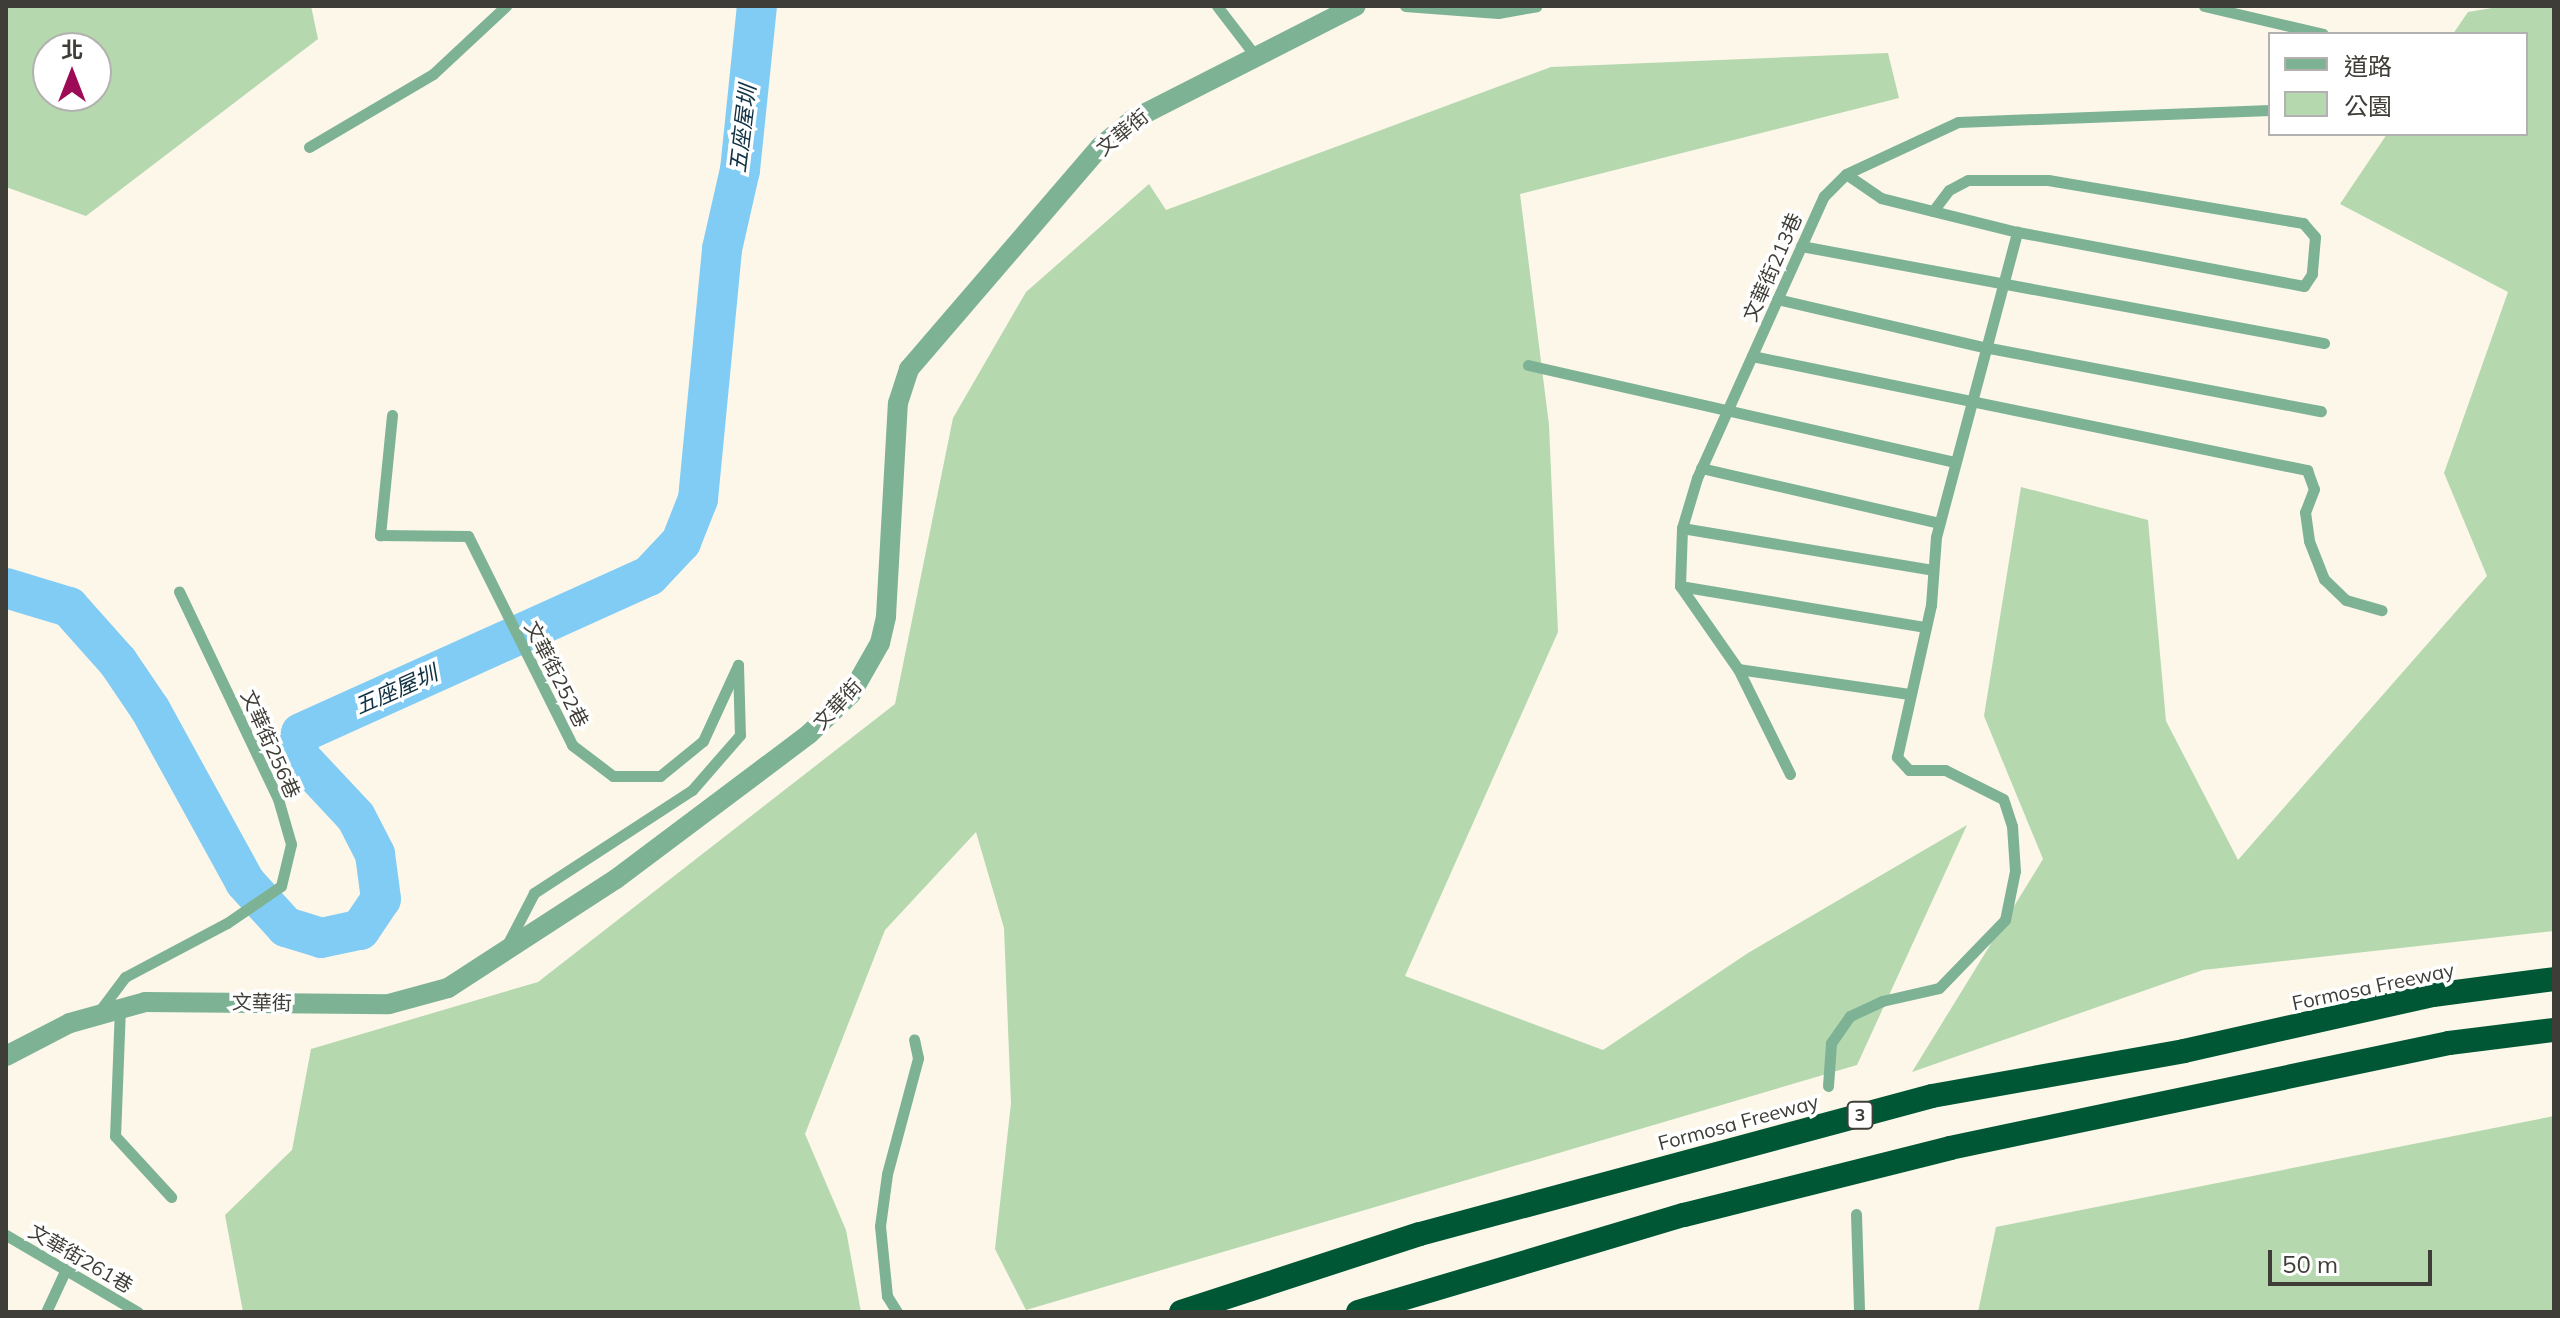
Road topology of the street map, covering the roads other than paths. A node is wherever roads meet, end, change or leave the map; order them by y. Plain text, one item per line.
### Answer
1 (506, 6) edge
2 (1217, 6) edge
3 (1356, 6) edge
4 (1405, 6) edge
5 (1536, 6) edge
6 (2204, 6) edge
7 (2314, 32) edge
8 (1257, 59) junction
9 (2268, 110) edge
10 (309, 147) dead end
11 (1846, 174) junction
12 (1933, 211) junction
13 (2017, 232) junction
14 (1801, 246) junction
15 (1999, 286) junction
16 (1777, 299) junction
17 (2324, 343) dead end
18 (1984, 347) junction
19 (1752, 356) junction
20 (1528, 365) dead end
21 (1970, 400) junction
22 (1727, 410) junction
23 (2321, 411) dead end
24 (392, 415) dead end
25 (1955, 462) junction
26 (1701, 468) junction
27 (1939, 523) junction
28 (1682, 528) junction
29 (1933, 570) junction
30 (1680, 586) junction
31 (179, 591) dead end
32 (2382, 610) dead end
33 (1926, 627) junction
34 (1738, 669) junction
35 (1909, 694) junction
36 (1790, 774) dead end
37 (503, 952) junction
38 (2554, 979) edge
39 (120, 1007) junction
40 (98, 1013) junction
41 (2554, 1030) edge
42 (914, 1039) dead end
43 (6, 1056) edge
44 (1828, 1086) dead end
45 (171, 1197) dead end
46 (1856, 1214) dead end
47 (6, 1235) edge
48 (66, 1269) junction
49 (46, 1312) edge
50 (138, 1312) edge
51 (897, 1312) edge
52 (1181, 1312) edge
53 (1358, 1312) edge
54 (1859, 1312) edge

1 - 10 lane
2 - 8 lane
3 - 8 street, 文華街
4 - 5 lane
6 - 7 lane
8 - 37 street, 文華街
9 - 11 lane, 文華街213巷
11 - 12 lane
11 - 14 lane, 文華街213巷
12 - 13 lane
12 - 13 lane
13 - 15 lane
14 - 15 lane
14 - 16 lane, 文華街213巷
15 - 17 lane
15 - 18 lane
16 - 18 lane
16 - 19 lane, 文華街213巷
18 - 21 lane
18 - 23 lane
19 - 21 lane
19 - 22 lane, 文華街213巷
20 - 22 lane
21 - 25 lane
21 - 32 lane
22 - 25 lane
22 - 26 lane, 文華街213巷
24 - 37 lane, 文華街252巷
25 - 27 lane
26 - 27 lane
26 - 28 lane, 文華街213巷
27 - 29 lane
28 - 29 lane
28 - 30 lane, 文華街213巷
29 - 33 lane
30 - 33 lane
30 - 34 lane
31 - 40 lane, 文華街256巷
33 - 35 lane
34 - 35 lane
34 - 36 lane
35 - 44 lane
37 - 39 street, 文華街
38 - 52 highway, Formosa Freeway / 3
39 - 40 street, 文華街
39 - 45 lane
40 - 43 street, 文華街
41 - 53 highway
42 - 51 lane
46 - 54 lane
47 - 48 lane, 文華街261巷
48 - 49 lane
48 - 50 lane, 文華街261巷

